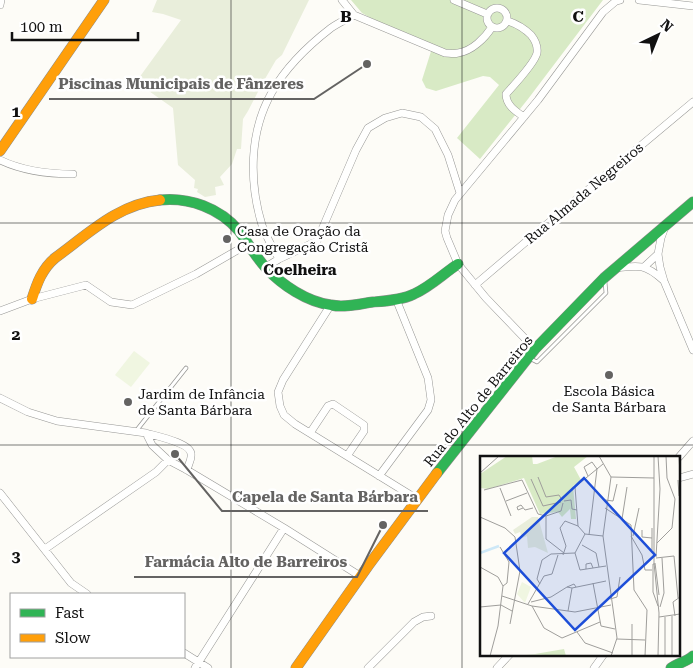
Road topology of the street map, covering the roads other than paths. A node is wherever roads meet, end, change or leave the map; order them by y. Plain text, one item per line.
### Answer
1 (1, 0) edge
2 (104, 0) edge
3 (342, 0) edge
4 (454, 0) edge
5 (502, 0) edge
6 (620, 0) edge
7 (639, 0) edge
8 (661, 1) edge
9 (0, 5) edge
10 (693, 6) edge
11 (500, 8) junction
12 (487, 14) junction
13 (354, 15) junction
14 (508, 21) junction
15 (492, 27) junction
16 (693, 102) edge
17 (524, 117) junction
18 (0, 151) edge
19 (0, 160) edge
20 (73, 174) dead end
21 (460, 193) junction
22 (693, 202) edge
23 (666, 224) junction
24 (248, 244) junction
25 (658, 254) junction
26 (278, 259) junction
27 (458, 264) junction
28 (266, 267) junction
29 (644, 267) junction
30 (616, 268) junction
31 (604, 278) junction
32 (664, 281) junction
33 (475, 285) junction
34 (32, 299) junction
35 (396, 299) junction
36 (330, 306) junction
37 (0, 311) edge
38 (535, 349) junction
39 (693, 350) edge
40 (528, 358) junction
41 (186, 368) dead end
42 (0, 398) edge
43 (136, 432) junction
44 (146, 433) junction
45 (310, 433) junction
46 (693, 441) edge
47 (347, 456) junction
48 (680, 456) edge
49 (168, 460) junction
50 (187, 470) junction
51 (693, 474) edge
52 (379, 476) junction
53 (680, 478) edge
54 (0, 493) edge
55 (417, 499) junction
56 (284, 528) junction
57 (45, 549) junction
58 (360, 576) junction
59 (86, 593) edge
60 (431, 616) dead end
61 (185, 655) edge
62 (508, 656) edge
63 (603, 656) edge
64 (693, 656) edge
65 (197, 665) edge
66 (679, 667) edge
67 (208, 668) edge
68 (296, 668) edge
69 (368, 668) edge
70 (497, 668) edge
71 (594, 668) edge

1 - 9 street
2 - 18 street
3 - 13 street
4 - 12 street
5 - 11 street
6 - 17 street
7 - 8 street
8 - 10 street
11 - 12 street
11 - 14 street
12 - 15 street
13 - 15 street
13 - 26 street
14 - 15 street
14 - 17 street
16 - 33 street, Rua Almada Negreiros
17 - 21 street
19 - 20 street
21 - 26 street
21 - 27 street
22 - 23 street, Rua do Alto de Barreiros
23 - 25 street
23 - 30 street, Rua do Alto de Barreiros
24 - 28 street
24 - 34 street
24 - 34 street
25 - 29 street
25 - 32 street
26 - 28 street
27 - 33 street
27 - 35 street
28 - 36 street
29 - 30 street
29 - 32 street
30 - 31 street, Rua do Alto de Barreiros
31 - 38 street, Rua do Alto de Barreiros
31 - 40 lane
32 - 39 street
33 - 38 street
34 - 37 street
35 - 36 street
35 - 52 street
36 - 45 street
38 - 40 street, Rua do Alto de Barreiros
40 - 55 street, Rua do Alto de Barreiros
41 - 43 lane
42 - 43 street
43 - 44 street
44 - 49 street
44 - 50 street
45 - 47 street
45 - 47 street
46 - 48 street
47 - 52 street
49 - 50 street
49 - 57 street
50 - 56 street
51 - 53 street
52 - 55 street
54 - 57 street
55 - 58 street, Rua do Alto de Barreiros
56 - 58 street
56 - 65 street
57 - 59 street
58 - 68 street, Rua do Alto de Barreiros
60 - 69 street
61 - 65 street
62 - 70 street
63 - 71 street
64 - 66 street
65 - 67 street

